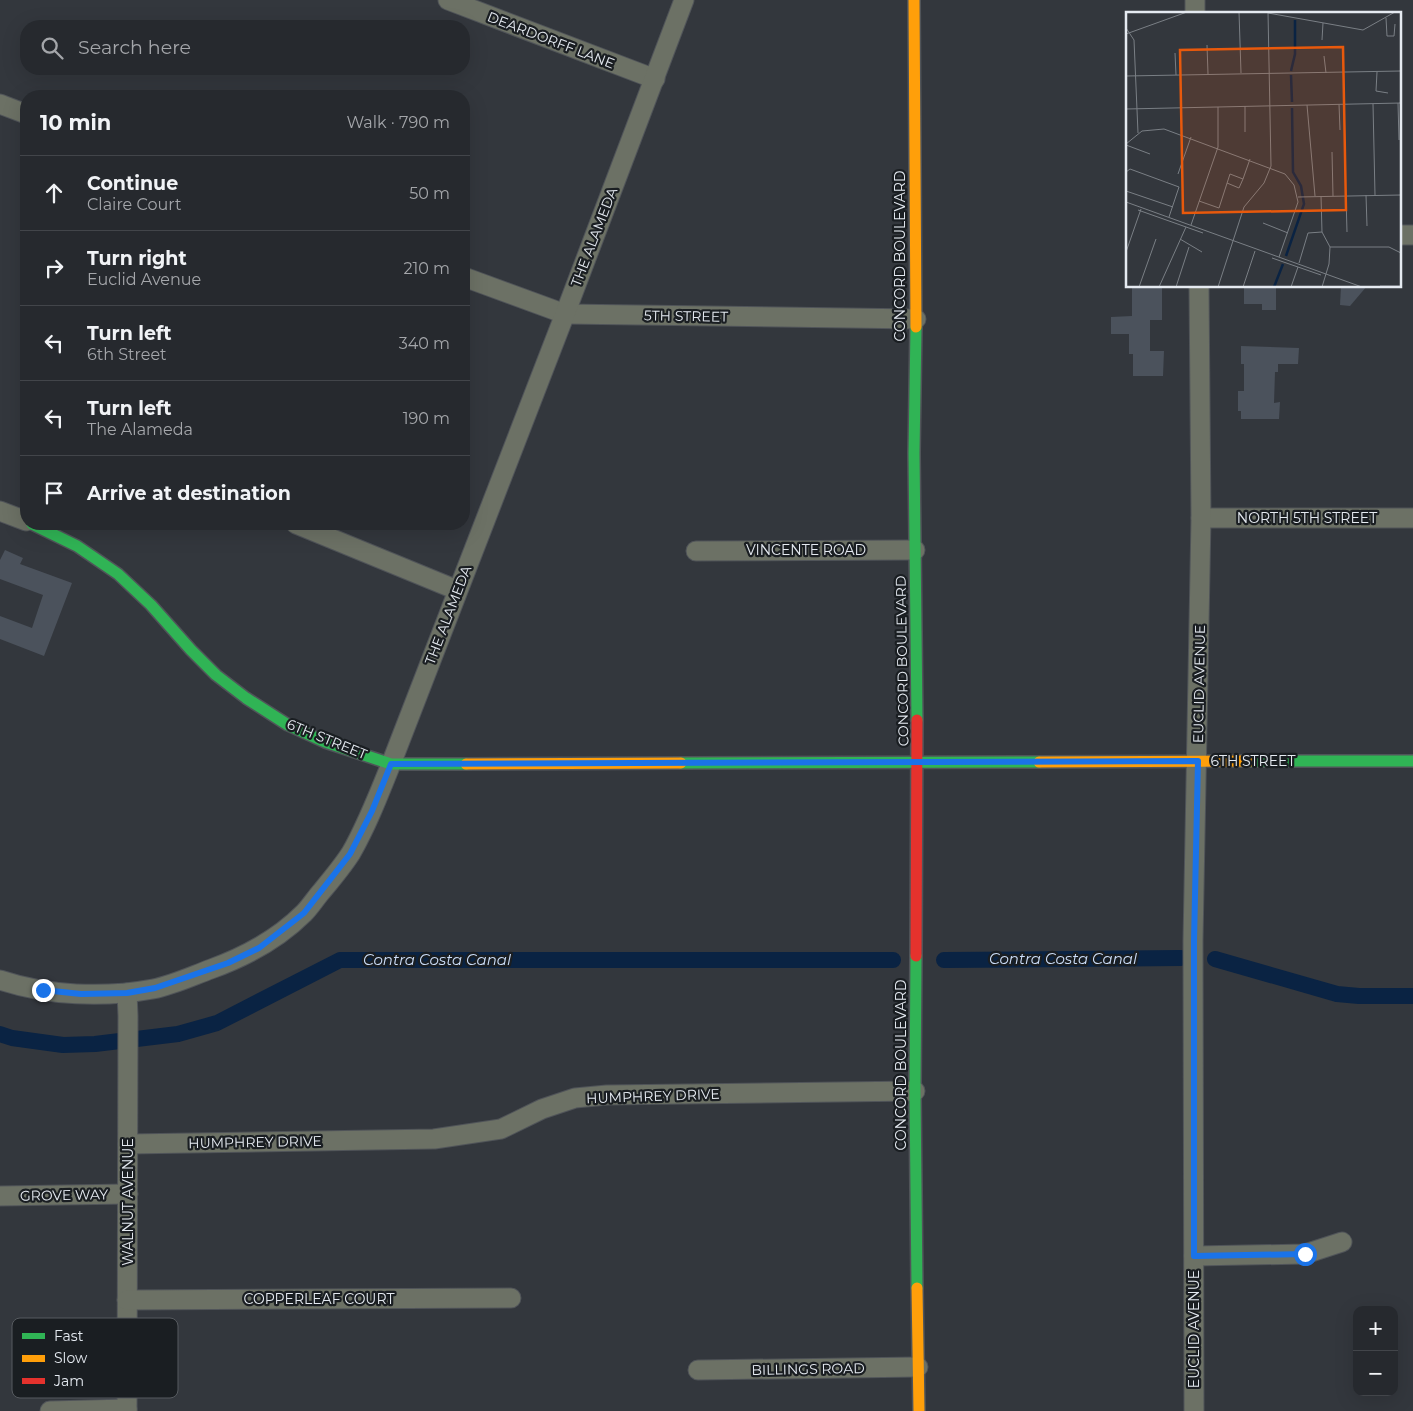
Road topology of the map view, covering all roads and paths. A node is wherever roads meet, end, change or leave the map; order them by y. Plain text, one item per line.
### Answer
1 (448, 0) edge
2 (684, 0) edge
3 (914, 0) edge
4 (655, 79) junction
5 (0, 104) edge
6 (20, 112) edge
7 (1400, 235) edge
8 (1413, 235) edge
9 (470, 279) edge
10 (1199, 288) edge
11 (565, 314) junction
12 (916, 319) junction
13 (0, 510) edge
14 (20, 518) edge
15 (1201, 518) junction
16 (1413, 518) edge
17 (45, 530) edge
18 (311, 530) edge
19 (916, 550) junction
20 (696, 551) dead end
21 (457, 590) junction
22 (1198, 761) junction
23 (1413, 761) edge
24 (918, 763) junction
25 (391, 764) junction
26 (0, 980) edge
27 (127, 993) junction
28 (916, 1091) junction
29 (128, 1144) junction
30 (128, 1194) junction
31 (0, 1196) edge
32 (1342, 1242) dead end
33 (1194, 1256) junction
34 (510, 1298) dead end
35 (127, 1300) junction
36 (127, 1318) edge
37 (918, 1367) junction
38 (698, 1370) dead end
39 (127, 1410) edge
40 (50, 1411) edge
41 (919, 1411) edge
42 (1194, 1411) edge

1 - 4 street, DEARDORFF LANE
2 - 4 street, THE ALAMEDA
3 - 12 street, CONCORD BOULEVARD
4 - 11 street, THE ALAMEDA
5 - 6 street
7 - 8 street
9 - 11 street, 5TH STREET
10 - 15 street, EUCLID AVENUE
11 - 12 street, 5TH STREET
11 - 21 street, THE ALAMEDA
12 - 19 street, CONCORD BOULEVARD
13 - 14 street
15 - 16 street, NORTH 5TH STREET
15 - 22 street, EUCLID AVENUE
17 - 25 street, 6TH STREET
18 - 21 street
19 - 20 street, VINCENTE ROAD
19 - 24 street, CONCORD BOULEVARD
21 - 25 street, THE ALAMEDA
22 - 23 street, 6TH STREET
22 - 24 street, 6TH STREET
22 - 33 street, EUCLID AVENUE
24 - 25 street, 6TH STREET
24 - 28 street, CONCORD BOULEVARD
25 - 27 street, THE ALAMEDA
26 - 27 street, THE ALAMEDA
27 - 29 street, WALNUT AVENUE
28 - 29 street, HUMPHREY DRIVE
28 - 37 street, CONCORD BOULEVARD
29 - 30 street, WALNUT AVENUE
30 - 31 street, GROVE WAY
30 - 35 street, WALNUT AVENUE
32 - 33 street
33 - 42 street, EUCLID AVENUE
34 - 35 street, COPPERLEAF COURT
35 - 36 street, WALNUT AVENUE
37 - 38 street, BILLINGS ROAD
37 - 41 street, CONCORD BOULEVARD
39 - 40 street

